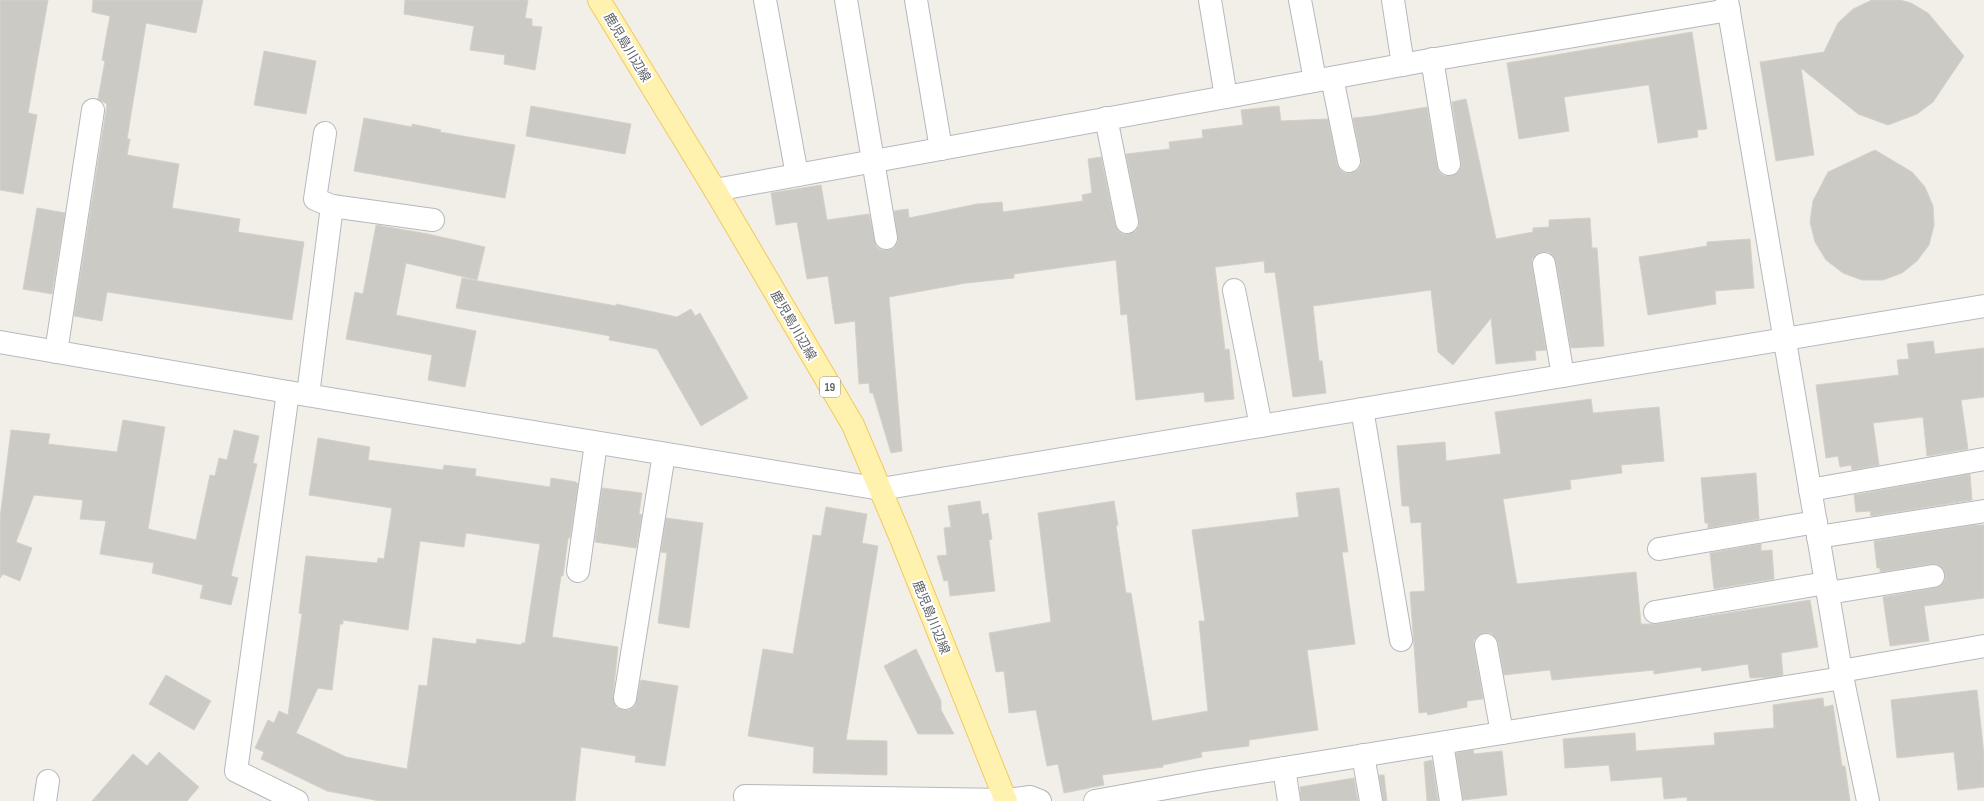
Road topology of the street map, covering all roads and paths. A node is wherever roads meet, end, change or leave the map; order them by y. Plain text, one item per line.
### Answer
1 (599, 0) edge
2 (765, 0) edge
3 (846, 0) edge
4 (916, 0) edge
5 (1210, 0) edge
6 (1300, 0) edge
7 (1393, 0) edge
8 (1728, 5) edge
9 (1432, 60) junction
10 (1403, 65) junction
11 (1323, 79) junction
12 (1226, 97) junction
13 (93, 110) dead end
14 (1106, 118) junction
15 (325, 133) dead end
16 (941, 149) junction
17 (873, 161) junction
18 (1349, 161) dead end
19 (1449, 164) dead end
20 (797, 175) junction
21 (715, 190) junction
22 (332, 206) junction
23 (433, 220) dead end
24 (1127, 222) dead end
25 (886, 238) dead end
26 (1544, 264) dead end
27 (1234, 290) dead end
28 (1984, 306) edge
29 (1785, 339) junction
30 (0, 342) edge
31 (56, 352) junction
32 (1563, 376) junction
33 (298, 394) junction
34 (1362, 409) junction
35 (1261, 426) junction
36 (596, 443) junction
37 (664, 454) junction
38 (1984, 459) edge
39 (881, 489) junction
40 (1810, 490) junction
41 (1984, 511) edge
42 (1817, 530) junction
43 (1659, 549) dead end
44 (578, 571) dead end
45 (1933, 576) dead end
46 (1827, 588) junction
47 (1655, 612) dead end
48 (1401, 640) dead end
49 (1486, 645) dead end
50 (1984, 646) edge
51 (1842, 675) junction
52 (626, 698) dead end
53 (1502, 733) junction
54 (1442, 743) junction
55 (1363, 755) junction
56 (1284, 768) junction
57 (745, 796) dead end
58 (1142, 797) edge
59 (1006, 800) edge
60 (297, 801) edge
61 (1040, 801) edge
62 (1095, 801) edge
63 (1288, 801) edge
64 (1371, 801) edge
65 (1451, 801) edge
66 (1868, 801) edge

1 - 21 main road, 鹿児島川辺線 / 19
2 - 20 street
3 - 17 street
4 - 16 street
5 - 12 street
6 - 11 street
7 - 10 street
8 - 9 street
8 - 29 street
9 - 10 street
9 - 19 street
10 - 11 street
11 - 12 street
11 - 18 street
12 - 14 street
13 - 31 street
14 - 16 street
14 - 24 street
15 - 22 street
16 - 17 street
17 - 20 street
17 - 25 street
20 - 21 street
21 - 39 main road, 鹿児島川辺線 / 19
22 - 23 street
22 - 33 street
26 - 32 street
27 - 35 street
28 - 29 street
29 - 32 street
29 - 40 street
30 - 31 street
31 - 33 street
32 - 34 street
33 - 36 street
33 - 60 street
34 - 35 street
34 - 48 street
35 - 39 street
36 - 37 street
36 - 44 street
37 - 39 street
37 - 52 street
38 - 40 street
39 - 59 main road, 鹿児島川辺線 / 19
40 - 42 street
41 - 42 street
42 - 43 street
42 - 46 street
45 - 46 street
46 - 47 street
46 - 51 street
49 - 53 street
50 - 51 street
51 - 53 street
51 - 66 street
53 - 54 street
54 - 55 street
54 - 65 street
55 - 56 street
55 - 64 street
56 - 58 street
56 - 63 street
57 - 59 street
58 - 62 street
59 - 61 street

